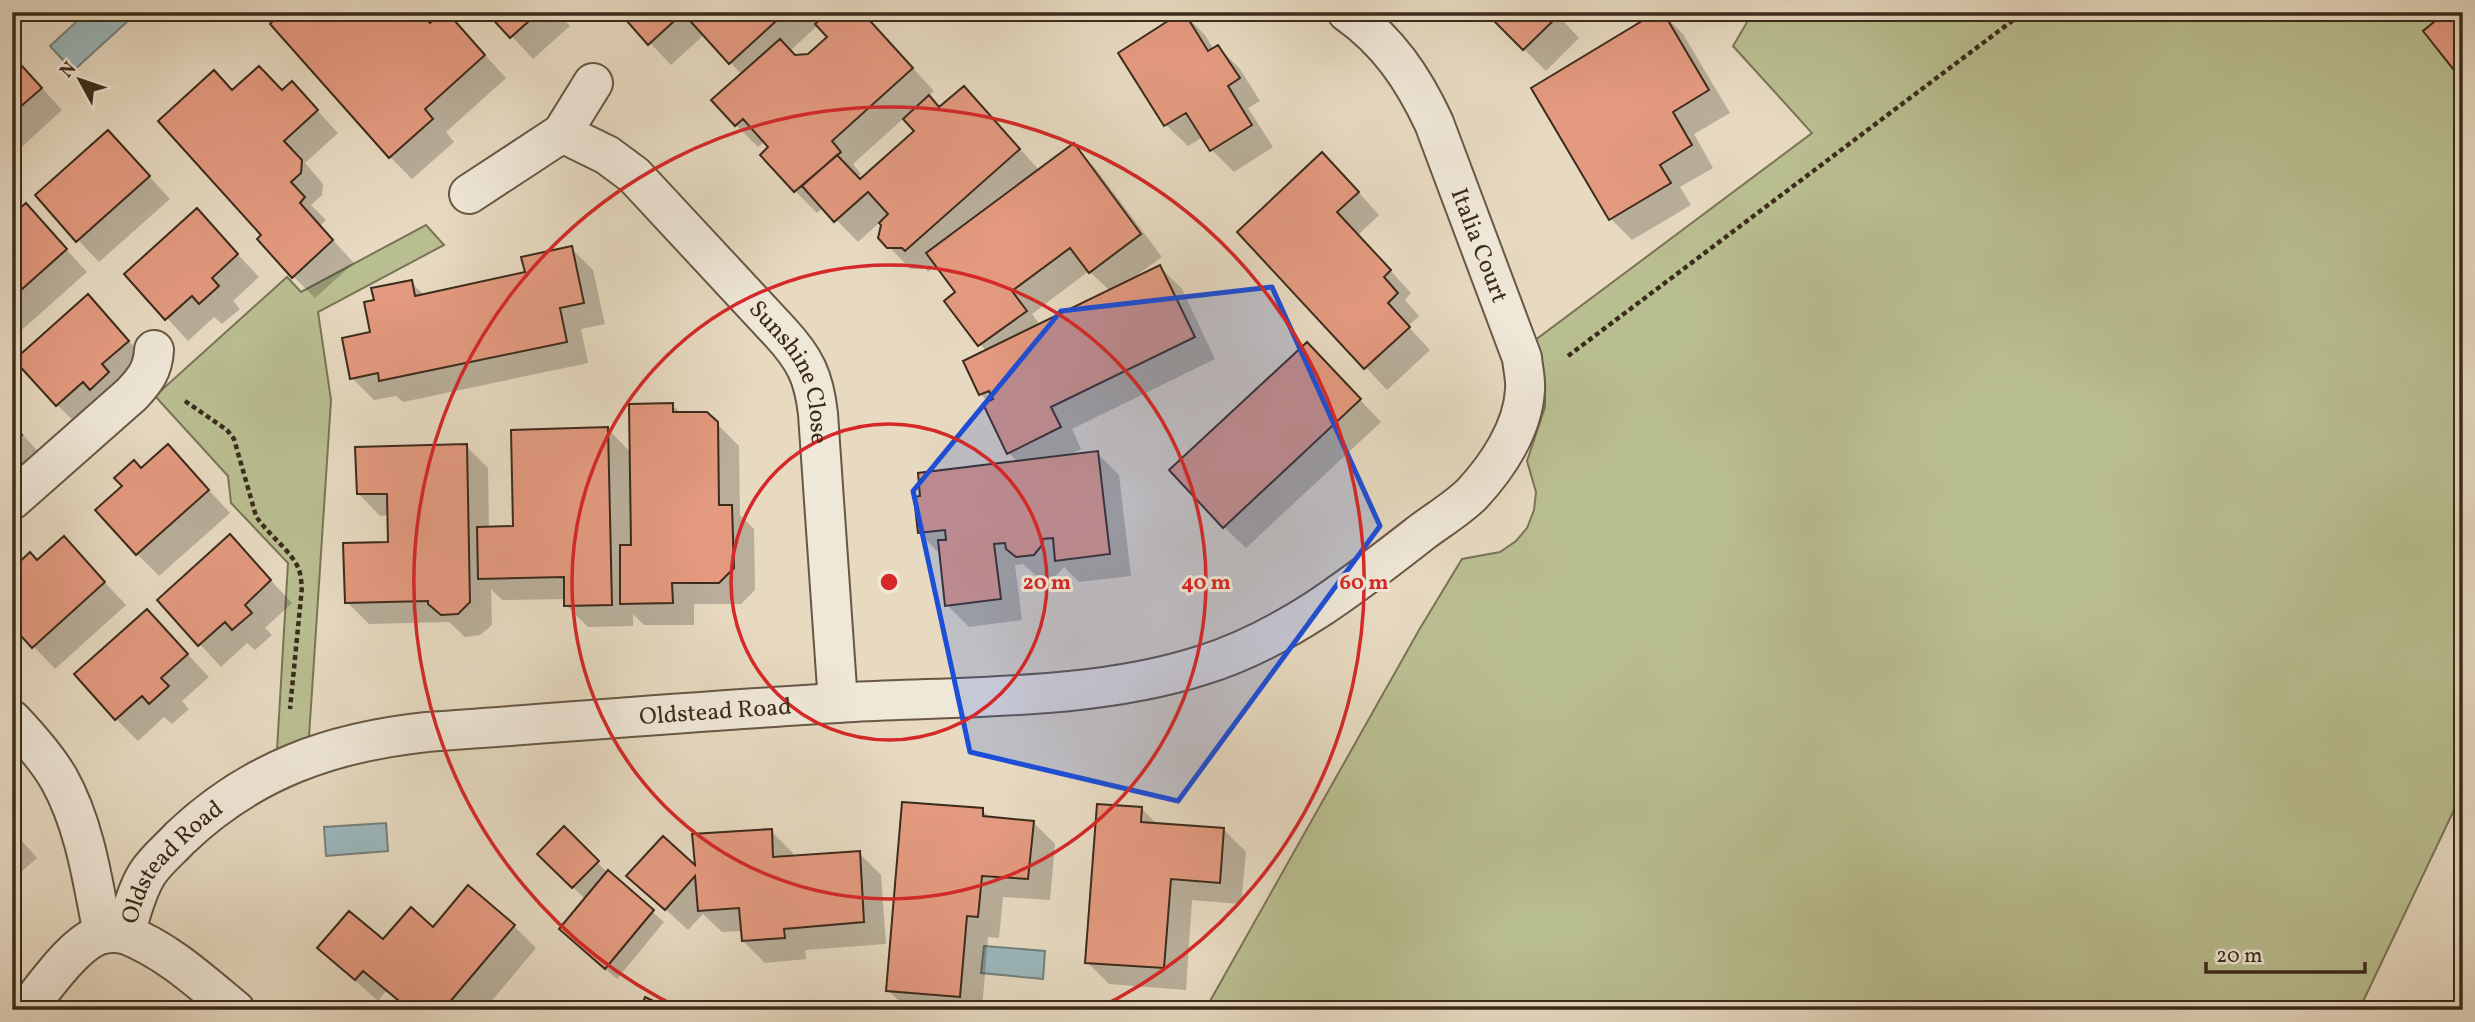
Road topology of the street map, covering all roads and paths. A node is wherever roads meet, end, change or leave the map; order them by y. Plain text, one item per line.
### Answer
1 (1347, 12) edge
2 (2024, 12) edge
3 (593, 83) dead end
4 (562, 133) junction
5 (469, 194) dead end
6 (154, 351) dead end
7 (1526, 389) junction
8 (182, 399) dead end
9 (1471, 495) joint
10 (12, 500) edge
11 (838, 703) junction
12 (290, 709) dead end
13 (12, 720) edge
14 (114, 934) junction
15 (26, 1010) edge
16 (235, 1010) edge

1 - 7 street, Italia Court
2 - 7 path
3 - 4 street
4 - 5 street
4 - 11 street, Sunshine Close
6 - 10 street
7 - 9 street, Italia Court
8 - 12 path
9 - 11 street, Oldstead Road
11 - 14 street, Oldstead Road
13 - 14 street
14 - 15 street, Oldstead Road
14 - 16 street

